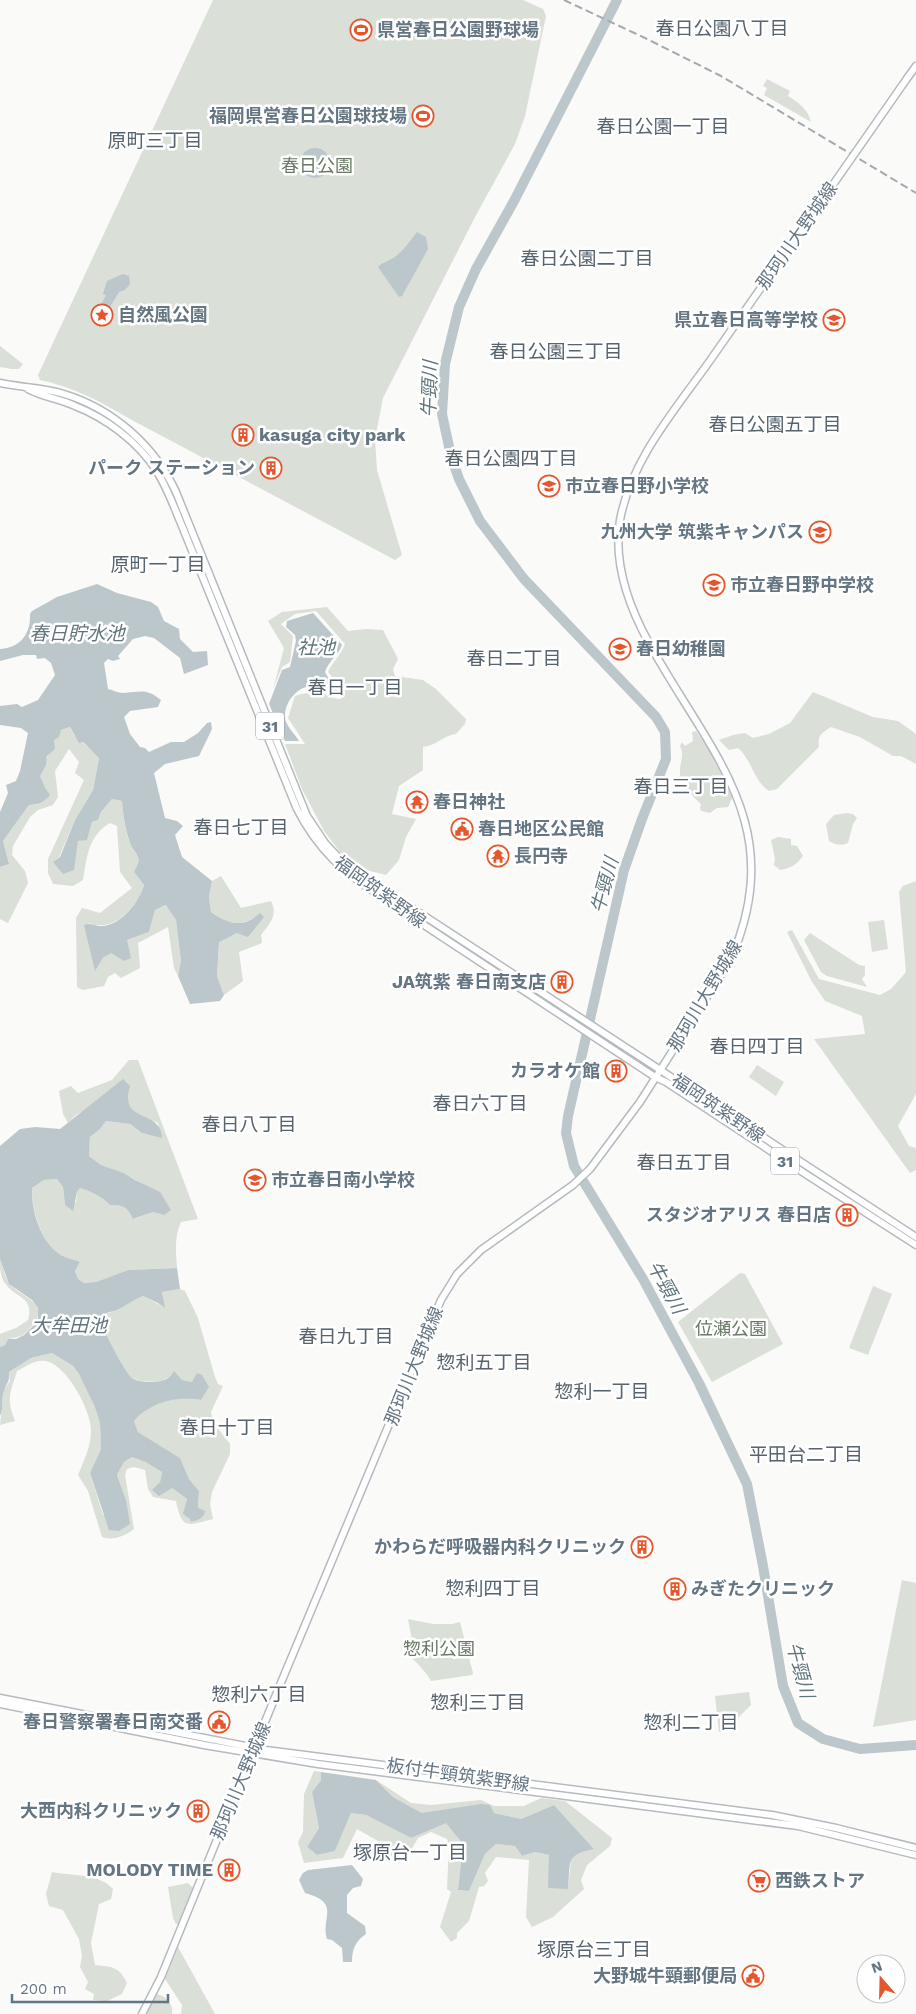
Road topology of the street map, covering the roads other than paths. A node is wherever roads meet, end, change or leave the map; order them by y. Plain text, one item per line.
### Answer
1 (916, 66) edge
2 (0, 383) edge
3 (599, 1036) junction
4 (661, 1069) junction
5 (655, 1077) junction
6 (916, 1238) edge
7 (916, 1244) edge
8 (0, 1698) edge
9 (0, 1704) edge
10 (254, 1751) junction
11 (916, 1848) edge
12 (916, 1854) edge
13 (142, 2014) edge

1 - 4 main road, 那珂川大野城線, bridge
2 - 3 main road, 福岡筑紫野線 / 31
3 - 4 main road, 福岡筑紫野線 / 31
3 - 5 main road, 福岡筑紫野線 / 31
4 - 5 main road, 那珂川大野城線
4 - 6 main road, 福岡筑紫野線 / 31
5 - 7 main road, 福岡筑紫野線 / 31
5 - 10 main road, 那珂川大野城線
8 - 10 main road, 板付牛頸筑紫野線
9 - 10 main road, 板付牛頸筑紫野線
10 - 11 main road, 板付牛頸筑紫野線
10 - 12 main road, 板付牛頸筑紫野線
10 - 13 main road, 那珂川大野城線

